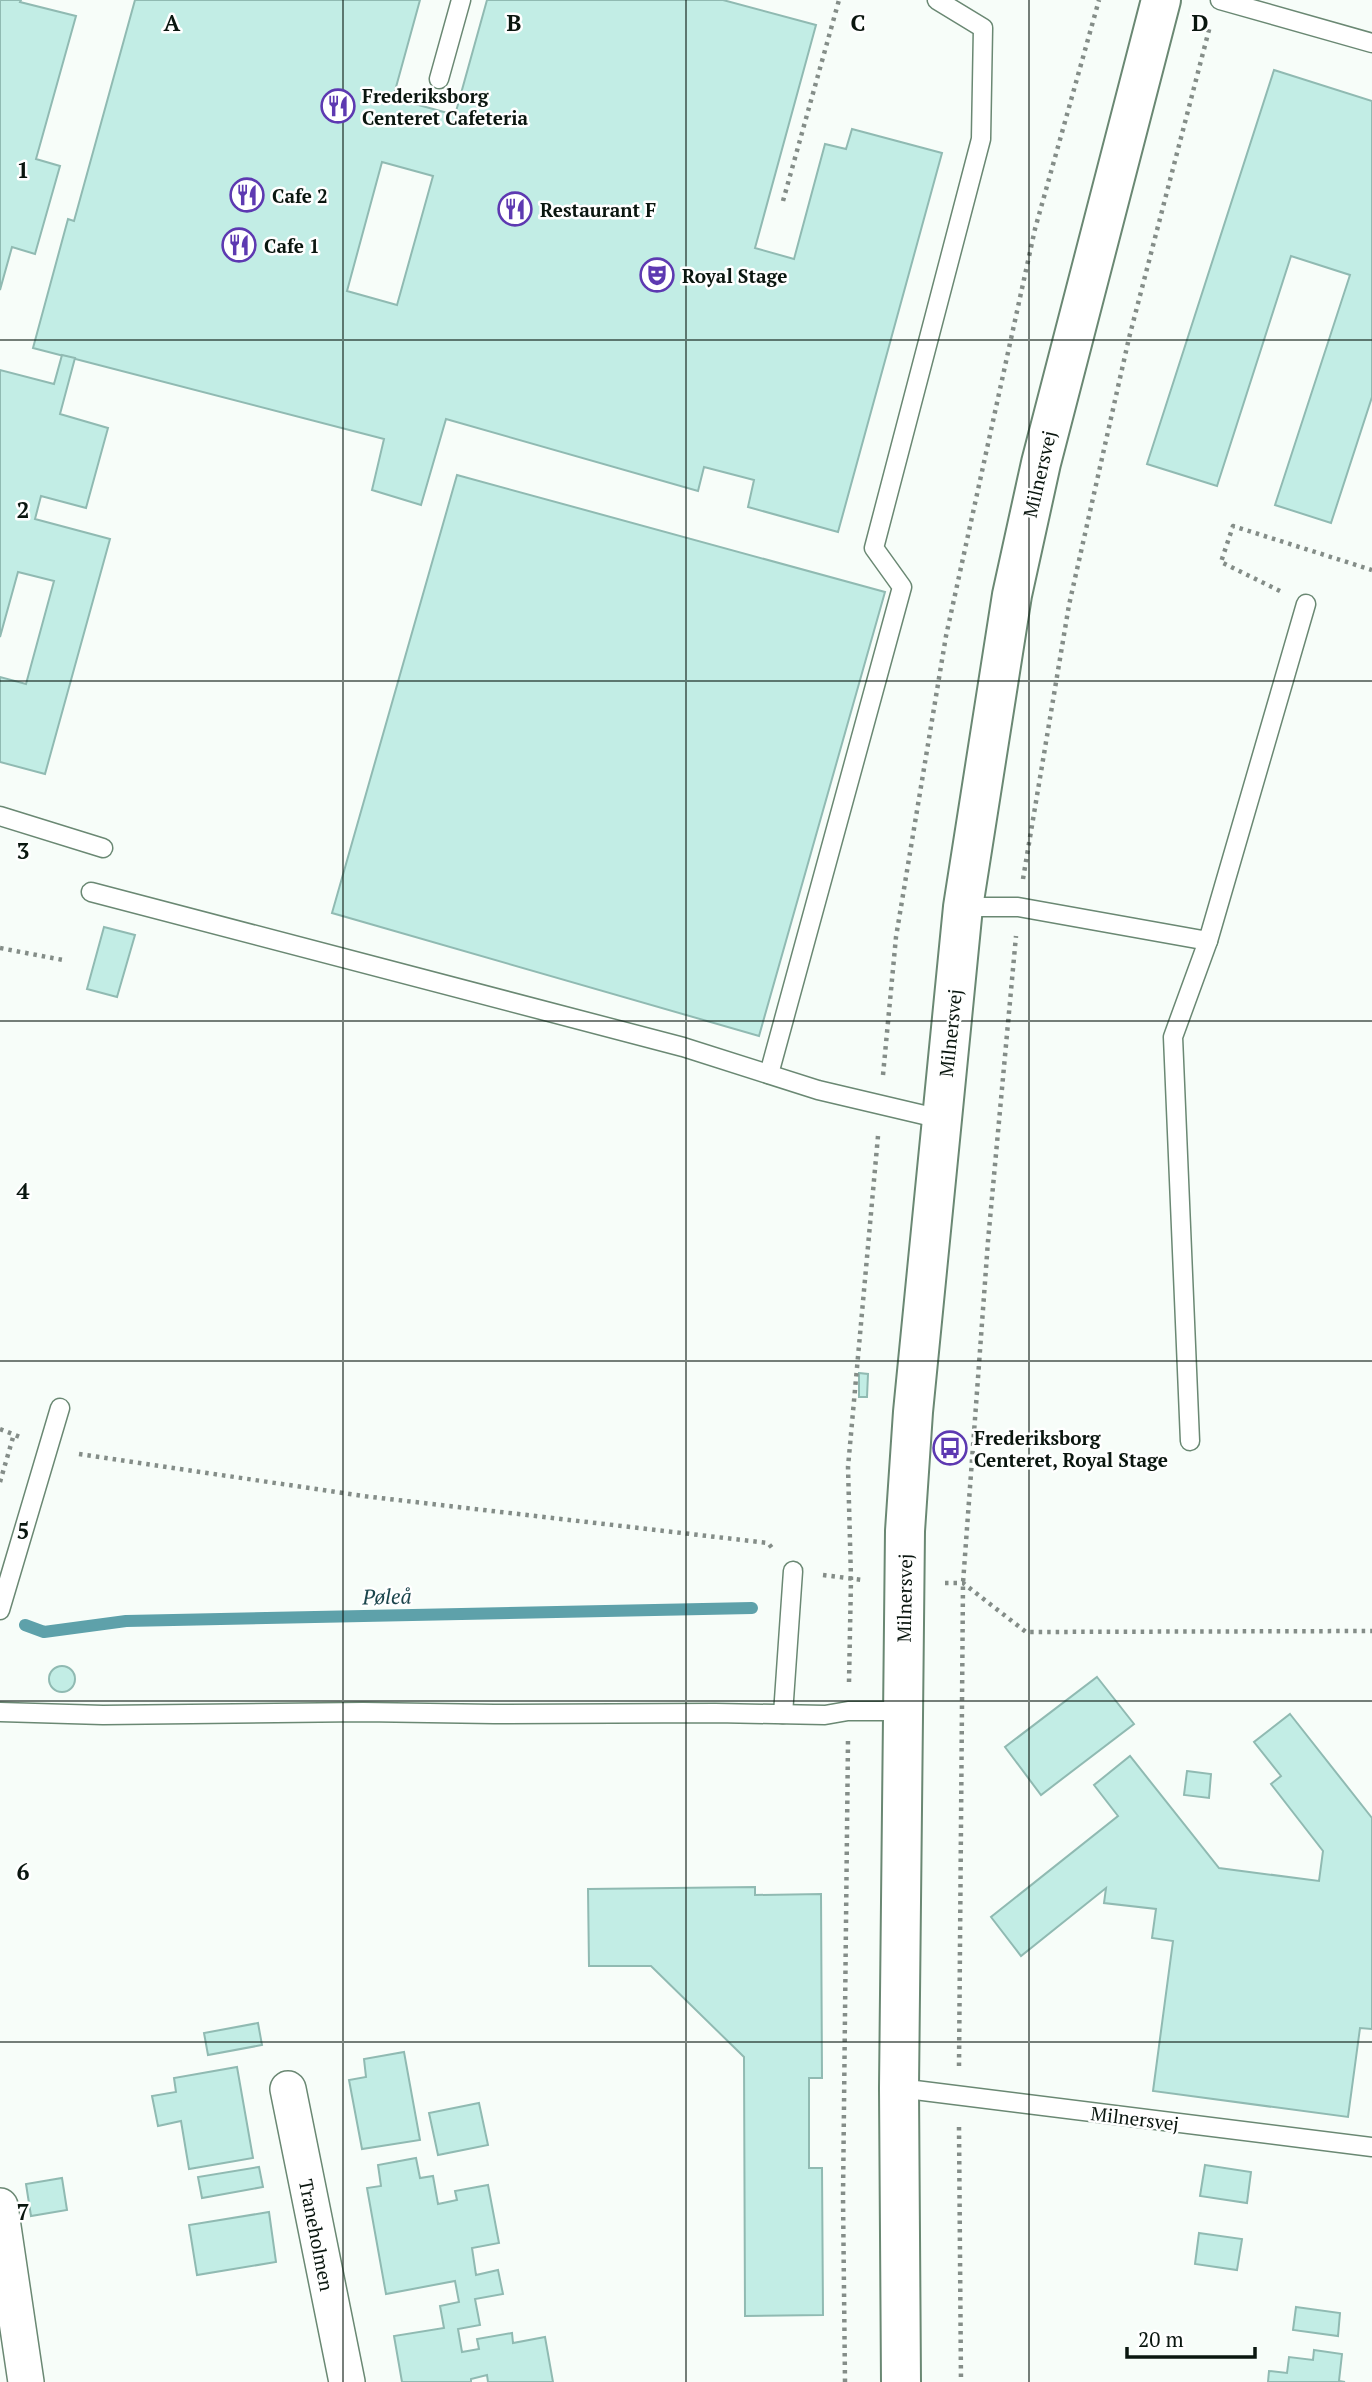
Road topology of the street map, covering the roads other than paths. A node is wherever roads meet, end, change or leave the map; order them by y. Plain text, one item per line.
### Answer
1 (461, 0) edge
2 (937, 0) edge
3 (1161, 0) edge
4 (1217, 7) edge
5 (1372, 43) edge
6 (439, 79) dead end
7 (1306, 604) road end
8 (0, 816) edge
9 (103, 848) dead end
10 (91, 892) dead end
11 (963, 907) junction
12 (1208, 941) junction
13 (769, 1074) junction
14 (941, 1119) junction
15 (60, 1408) dead end
16 (1190, 1441) dead end
17 (793, 1571) road end
18 (0, 1610) edge
19 (903, 1711) junction
20 (0, 1712) edge
21 (783, 1714) junction
22 (288, 2088) dead end
23 (899, 2088) junction
24 (1372, 2147) edge
25 (0, 2206) edge
26 (26, 2382) edge
27 (347, 2382) edge
28 (901, 2382) edge

1 - 6 lane
2 - 13 lane
3 - 11 street, Milnersvej
4 - 5 lane
7 - 12 lane
8 - 9 lane
10 - 13 lane
11 - 12 lane
11 - 14 street, Milnersvej
12 - 16 lane
13 - 14 lane
14 - 19 street, Milnersvej
15 - 18 lane
17 - 21 lane
19 - 21 lane
19 - 23 street, Milnersvej
20 - 21 lane
22 - 27 street, Traneholmen
23 - 24 lane, Milnersvej
23 - 28 street, Milnersvej
25 - 26 street

